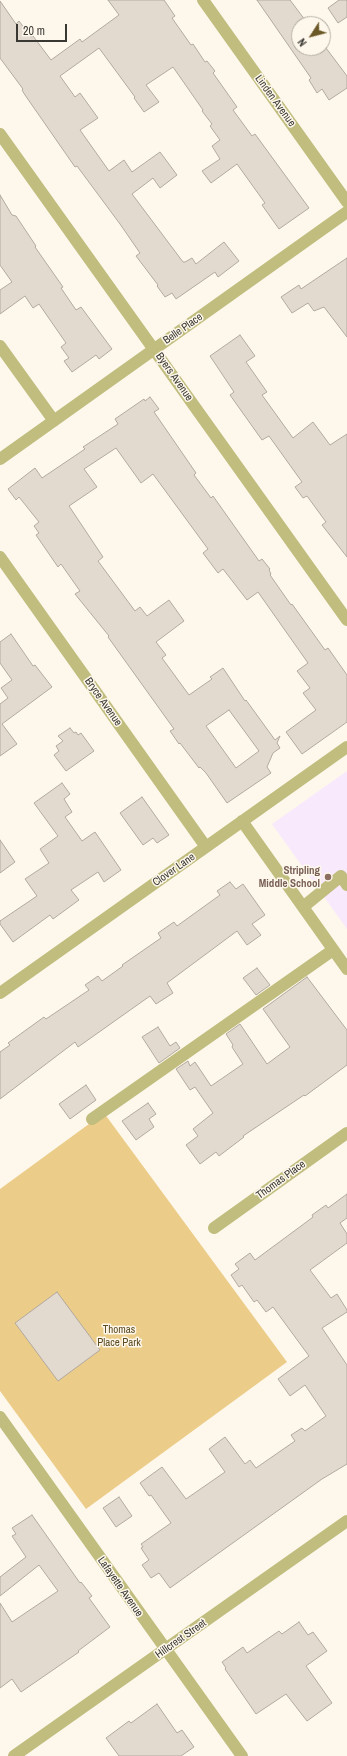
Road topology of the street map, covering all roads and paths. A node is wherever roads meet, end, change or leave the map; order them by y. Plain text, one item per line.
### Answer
1 (203, 0) edge
2 (0, 134) edge
3 (347, 202) edge
4 (347, 212) edge
5 (0, 346) edge
6 (154, 350) junction
7 (54, 421) junction
8 (0, 460) edge
9 (0, 557) edge
10 (347, 620) edge
11 (347, 747) edge
12 (242, 821) junction
13 (206, 847) junction
14 (347, 885) edge
15 (303, 907) junction
16 (333, 950) junction
17 (347, 969) edge
18 (1, 990) edge
19 (92, 1119) dead end
20 (347, 1133) edge
21 (214, 1228) dead end
22 (0, 1417) edge
23 (347, 1521) edge
24 (165, 1650) junction
25 (14, 1756) edge
26 (242, 1756) edge

1 - 3 street, Linden Avenue
2 - 6 street, Byers Avenue
4 - 6 street, Belle Place
5 - 7 street
6 - 7 street, Belle Place
6 - 10 street, Byers Avenue
7 - 8 street, Belle Place
9 - 13 street, Bryce Avenue
11 - 12 street, Clover Lane
12 - 13 street, Clover Lane
12 - 15 street
13 - 18 street, Clover Lane
14 - 15 street
15 - 16 street
16 - 17 street
16 - 19 street
20 - 21 street, Thomas Place
22 - 24 street, Lafayette Avenue
23 - 24 street, Hillcrest Street
24 - 25 street, Hillcrest Street
24 - 26 street, Lafayette Avenue

